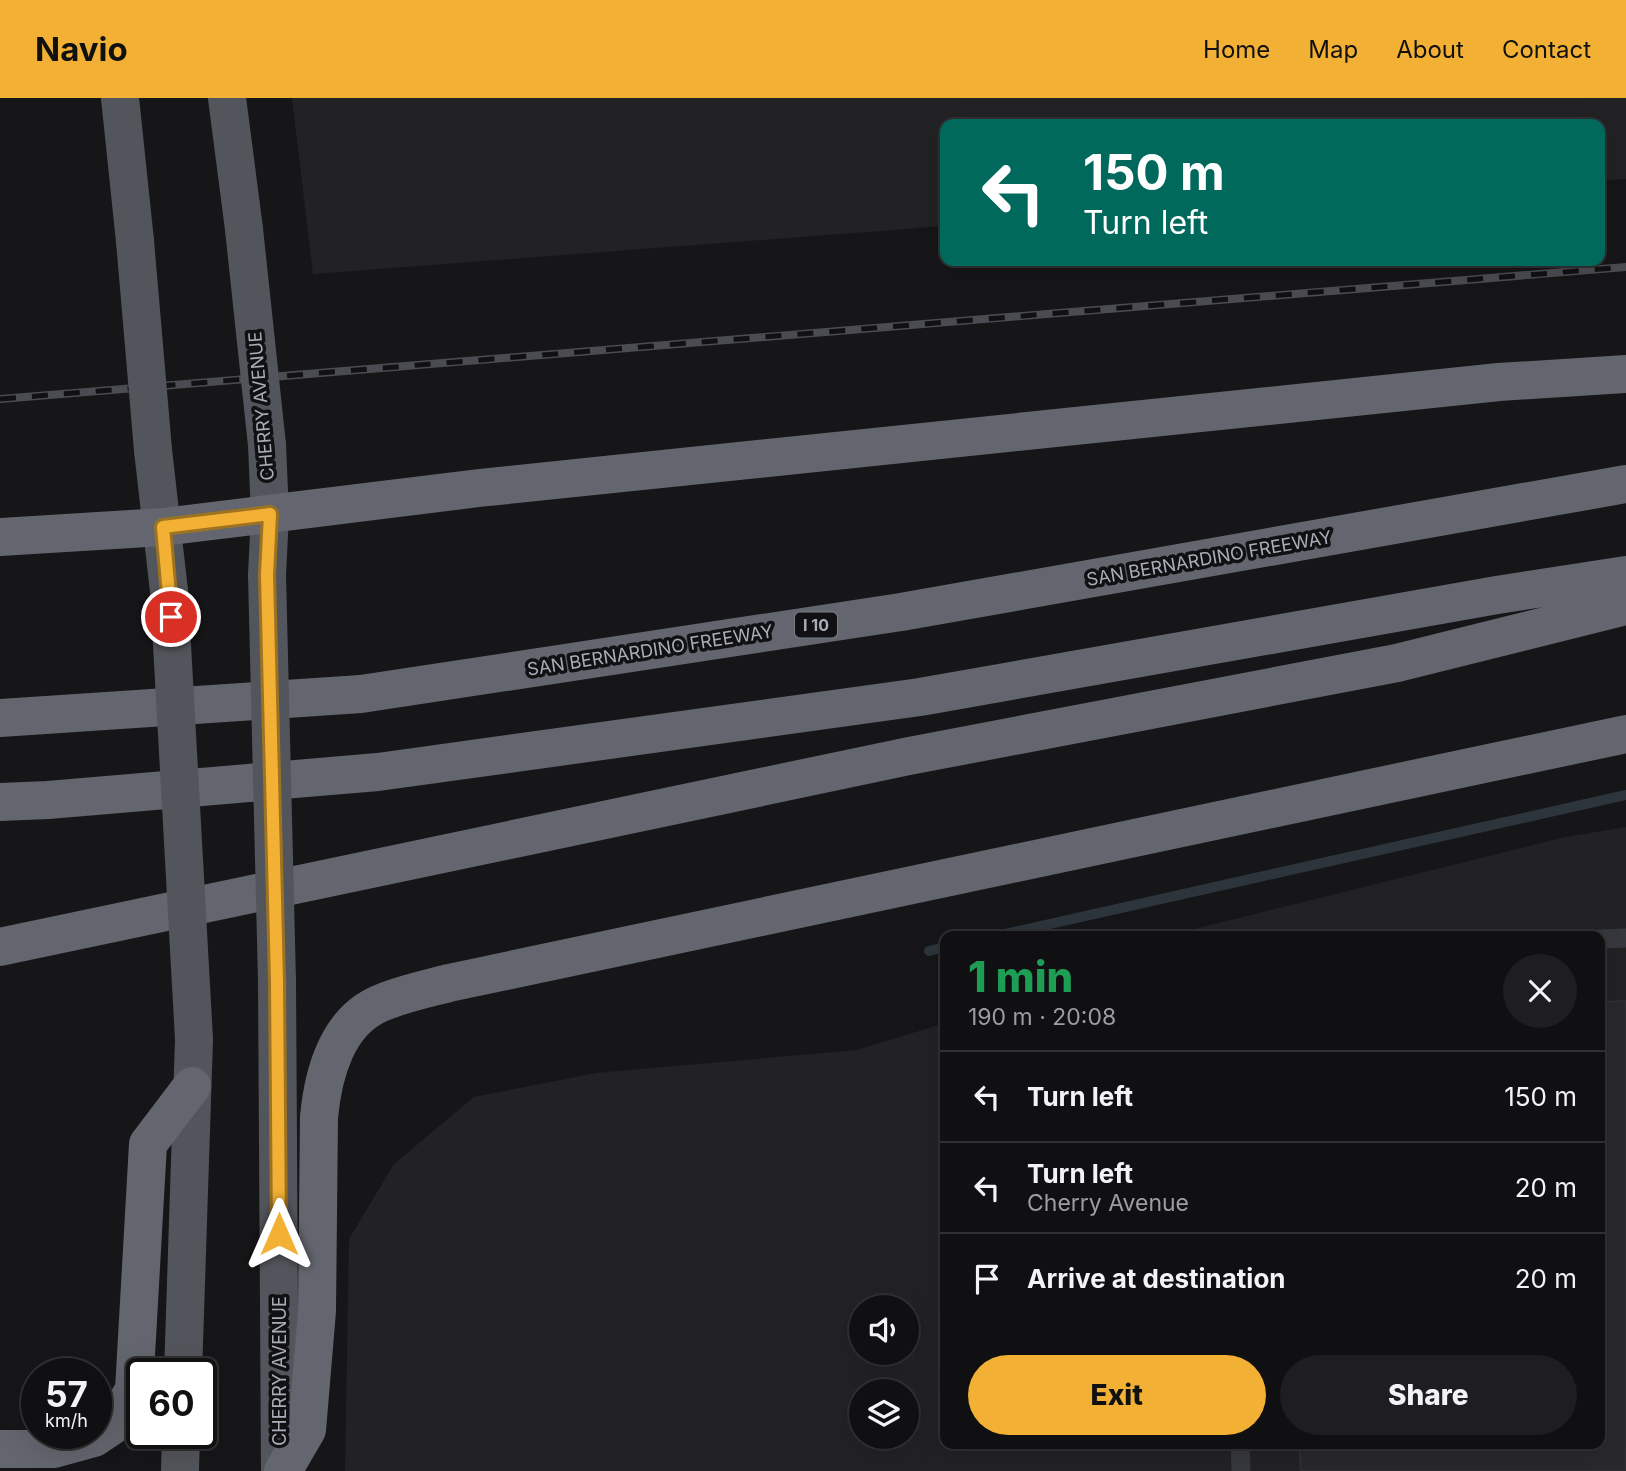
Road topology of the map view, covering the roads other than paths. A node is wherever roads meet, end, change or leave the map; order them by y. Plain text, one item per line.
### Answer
1 (120, 98) edge
2 (227, 98) edge
3 (1626, 374) edge
4 (1626, 484) edge
5 (270, 514) junction
6 (163, 527) junction
7 (0, 537) edge
8 (1626, 575) edge
9 (1626, 606) edge
10 (0, 719) edge
11 (1626, 734) edge
12 (0, 802) edge
13 (1626, 938) edge
14 (1605, 939) edge
15 (0, 947) edge
16 (191, 1086) junction
17 (183, 1358) edge
18 (0, 1449) edge
19 (181, 1449) edge
20 (1240, 1449) edge
21 (180, 1471) edge
22 (282, 1471) edge
23 (1241, 1471) edge

1 - 6 main road, bridge
2 - 5 main road, CHERRY AVENUE, bridge
3 - 5 highway
4 - 10 highway, SAN BERNARDINO FREEWAY / I 10
5 - 6 highway
5 - 22 main road, CHERRY AVENUE, bridge
6 - 7 highway
6 - 16 main road, bridge
8 - 12 highway
9 - 15 highway
11 - 22 highway
13 - 14 lane
16 - 17 main road
16 - 18 highway
19 - 21 main road
20 - 23 lane

